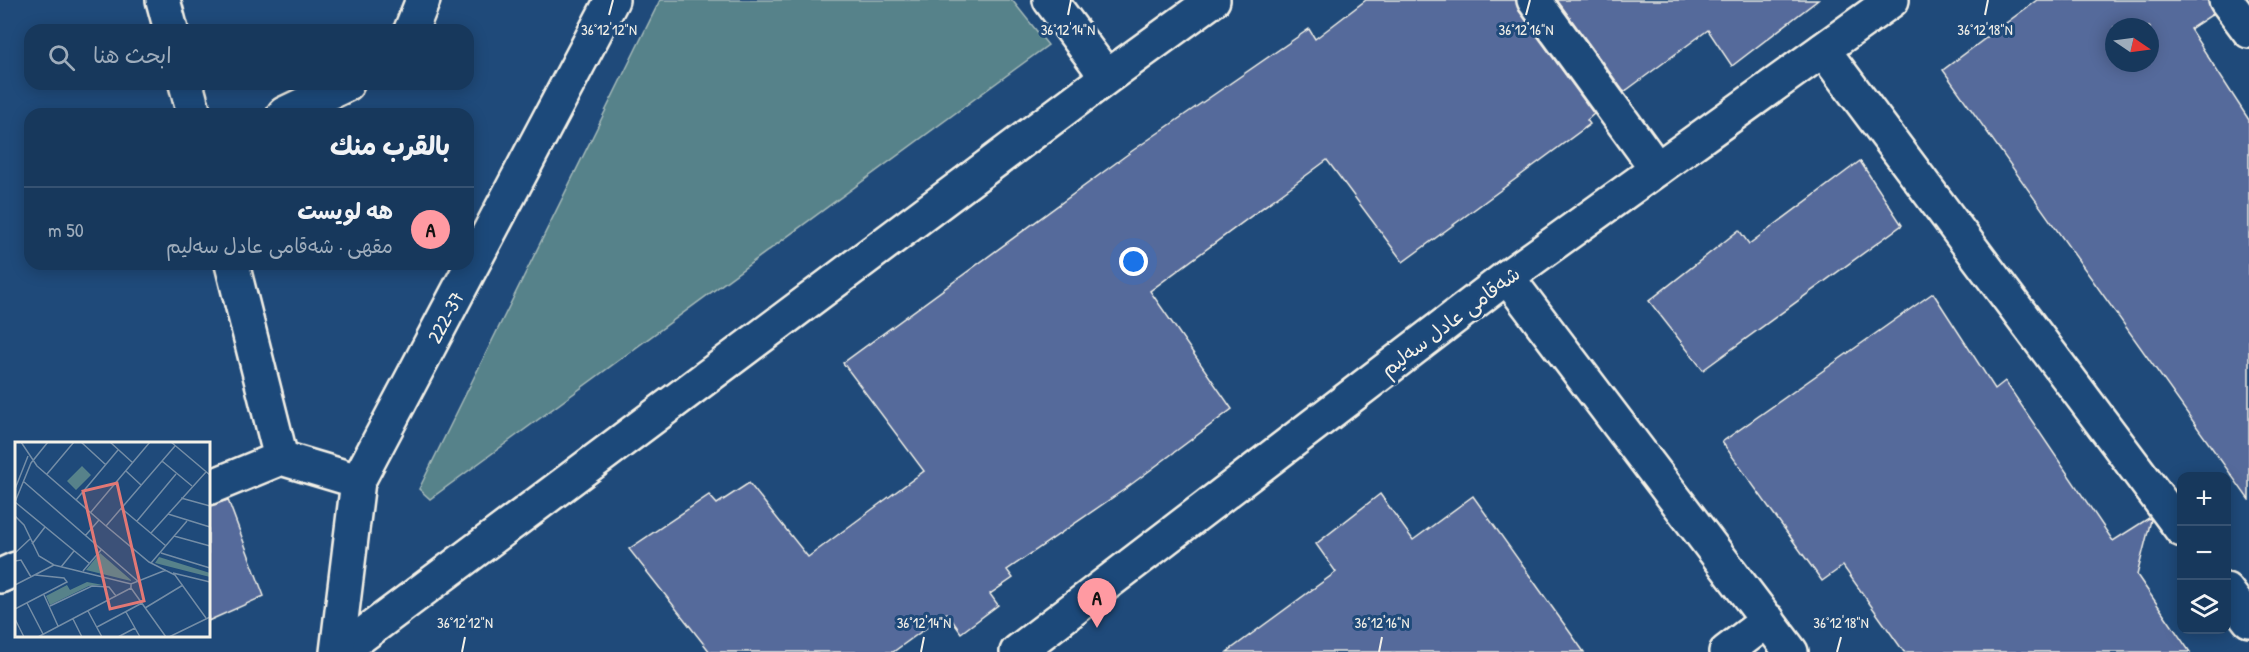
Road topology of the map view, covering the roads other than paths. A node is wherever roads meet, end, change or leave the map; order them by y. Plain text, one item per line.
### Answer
1 (163, 0) edge
2 (423, 0) edge
3 (612, 0) edge
4 (1050, 0) edge
5 (1214, 0) edge
6 (1534, 0) edge
7 (1892, 0) edge
8 (2226, 0) edge
9 (169, 24) edge
10 (413, 24) edge
11 (2249, 31) edge
12 (1823, 50) junction
13 (1107, 76) junction
14 (188, 90) edge
15 (334, 90) edge
16 (192, 108) edge
17 (297, 108) edge
18 (1657, 169) junction
19 (474, 261) edge
20 (234, 270) edge
21 (469, 270) edge
22 (1507, 277) junction
23 (281, 458) junction
24 (358, 481) junction
25 (210, 487) edge
26 (2178, 526) edge
27 (15, 569) edge
28 (0, 576) edge
29 (2231, 597) edge
30 (1768, 620) junction
31 (2249, 620) edge
32 (338, 652) edge
33 (1017, 652) edge
34 (1726, 652) edge
35 (1791, 652) edge

1 - 9 street
2 - 10 street
3 - 19 street, 222-37
4 - 13 street
5 - 13 street
6 - 18 street
7 - 12 street, شەقامی عادل سەلیم
8 - 11 street
12 - 18 street, شەقامی عادل سەلیم
12 - 26 street
13 - 32 street
14 - 16 street
15 - 17 street
18 - 22 street, شەقامی عادل سەلیم
20 - 23 street
21 - 24 street, 222-37
22 - 30 street
22 - 33 street, شەقامی عادل سەلیم
23 - 24 street
23 - 25 street
24 - 32 street, 222-37
27 - 28 street
29 - 31 street
30 - 34 street
30 - 35 street

